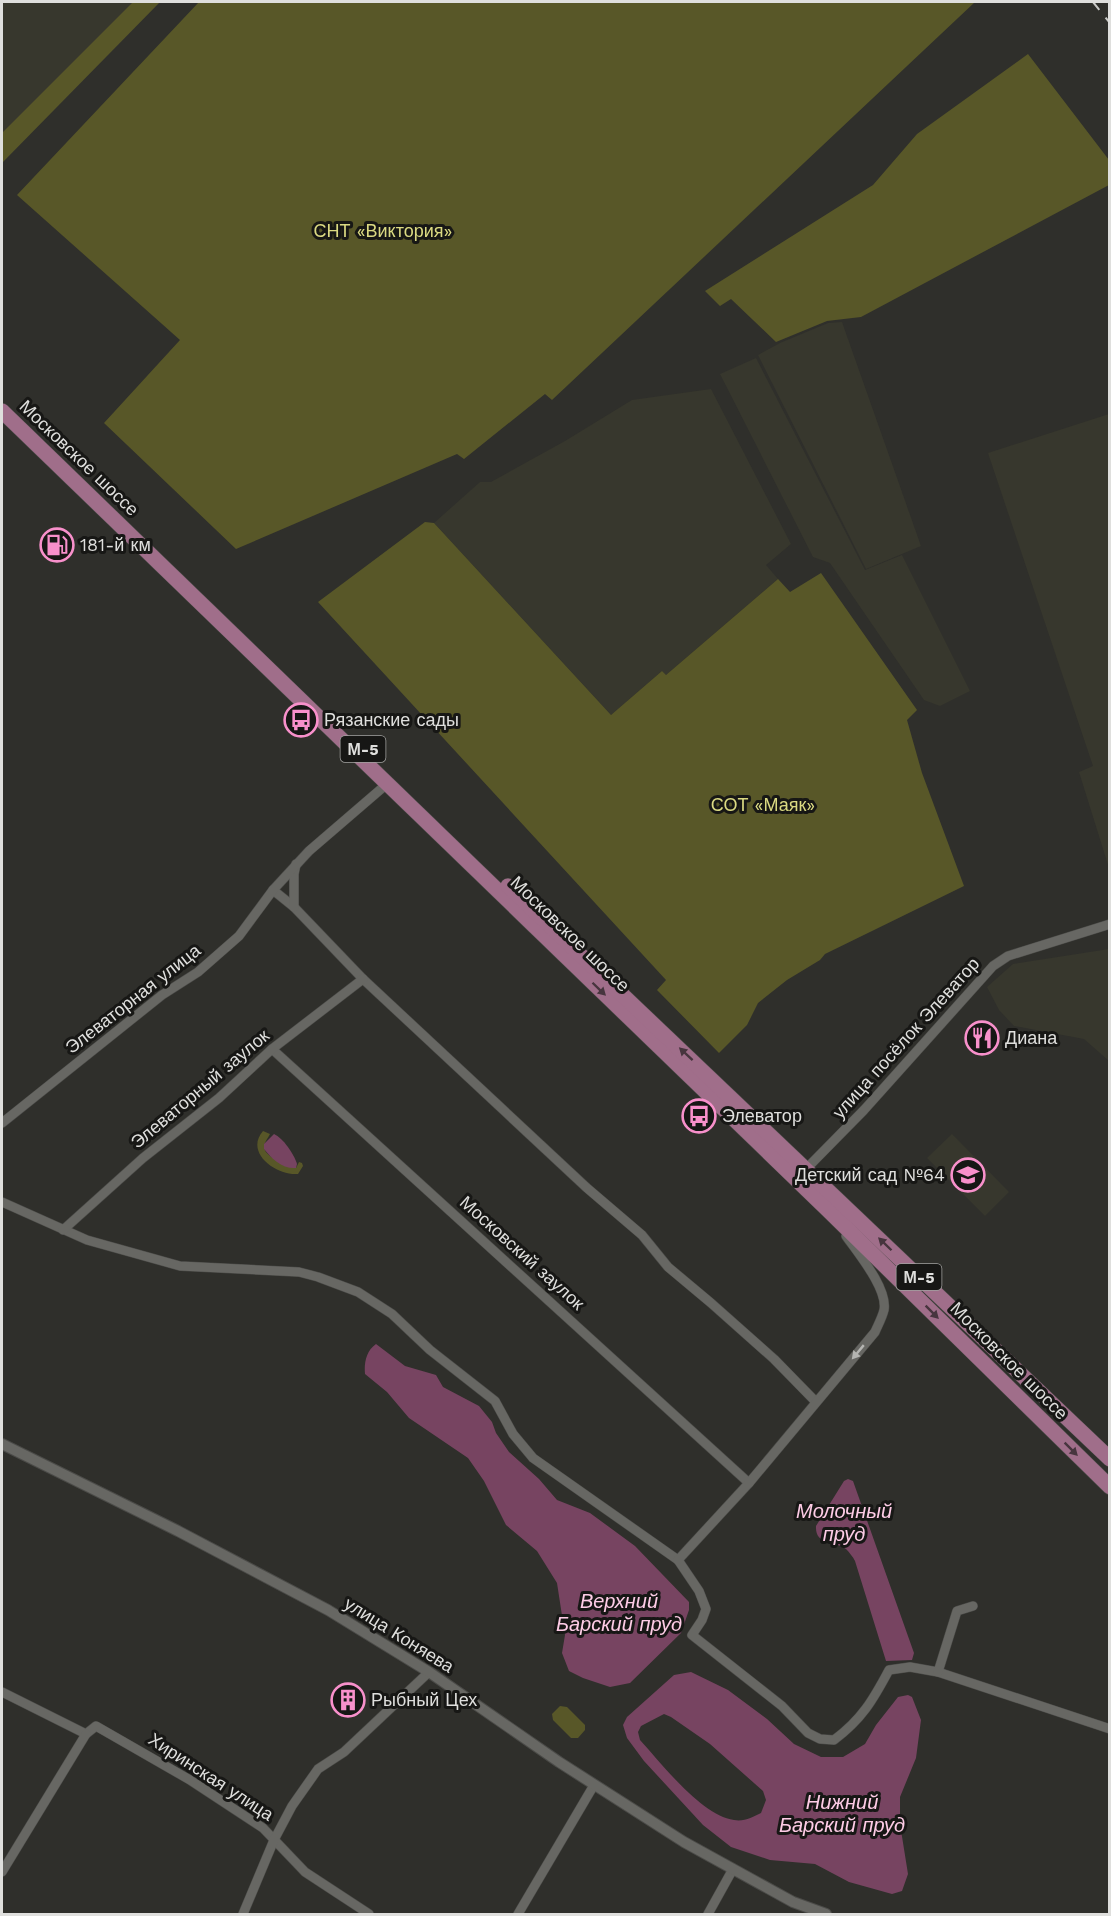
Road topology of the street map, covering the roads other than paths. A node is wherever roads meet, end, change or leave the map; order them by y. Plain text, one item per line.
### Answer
1 (2, 399) edge
2 (2, 411) edge
3 (388, 783) junction
4 (296, 864) junction
5 (273, 890) junction
6 (294, 907) junction
7 (1110, 924) edge
8 (363, 978) junction
9 (272, 1049) junction
10 (2, 1123) edge
11 (806, 1169) junction
12 (2, 1202) edge
13 (830, 1212) junction
14 (63, 1230) junction
15 (816, 1402) junction
16 (2, 1444) edge
17 (1110, 1459) edge
18 (749, 1483) junction
19 (1110, 1487) edge
20 (678, 1560) junction
21 (973, 1606) dead end
22 (429, 1672) junction
23 (938, 1672) junction
24 (2, 1692) edge
25 (1110, 1729) edge
26 (86, 1734) junction
27 (594, 1785) junction
28 (274, 1840) junction
29 (733, 1869) junction
30 (2, 1872) edge
31 (243, 1914) edge
32 (369, 1914) edge
33 (518, 1914) edge
34 (708, 1914) edge
35 (826, 1914) edge

11 -> 1 highway, Московское шоссе / М-5
2 - 3 highway, Московское шоссе / М-5
3 - 4 street, Элеваторная улица
3 -> 13 highway, Московское шоссе / М-5
4 - 5 street, Элеваторная улица
4 - 6 street
5 - 6 street
5 - 10 street, Элеваторная улица
6 - 8 street
7 - 11 street, улица посёлок Элеватор
8 - 9 street, Элеваторный заулок
8 - 15 street
9 - 14 street, Элеваторный заулок
9 - 18 street, Московский заулок
17 -> 11 highway, Московское шоссе / М-5
12 - 14 street
13 -> 15 street
13 -> 19 highway, Московское шоссе / М-5
14 - 20 street
15 - 18 street
16 - 22 street, улица Коняева
18 - 20 street
20 - 23 street
21 - 23 street
22 - 27 street, улица Коняева
22 - 28 street
23 - 25 street
24 - 26 street, Хиринская улица
26 - 28 street, Хиринская улица
26 - 30 street
27 - 29 street, улица Коняева
27 - 33 street
28 - 31 street
28 - 32 street, Хиринская улица
29 - 34 street
29 - 35 street, улица Коняева

